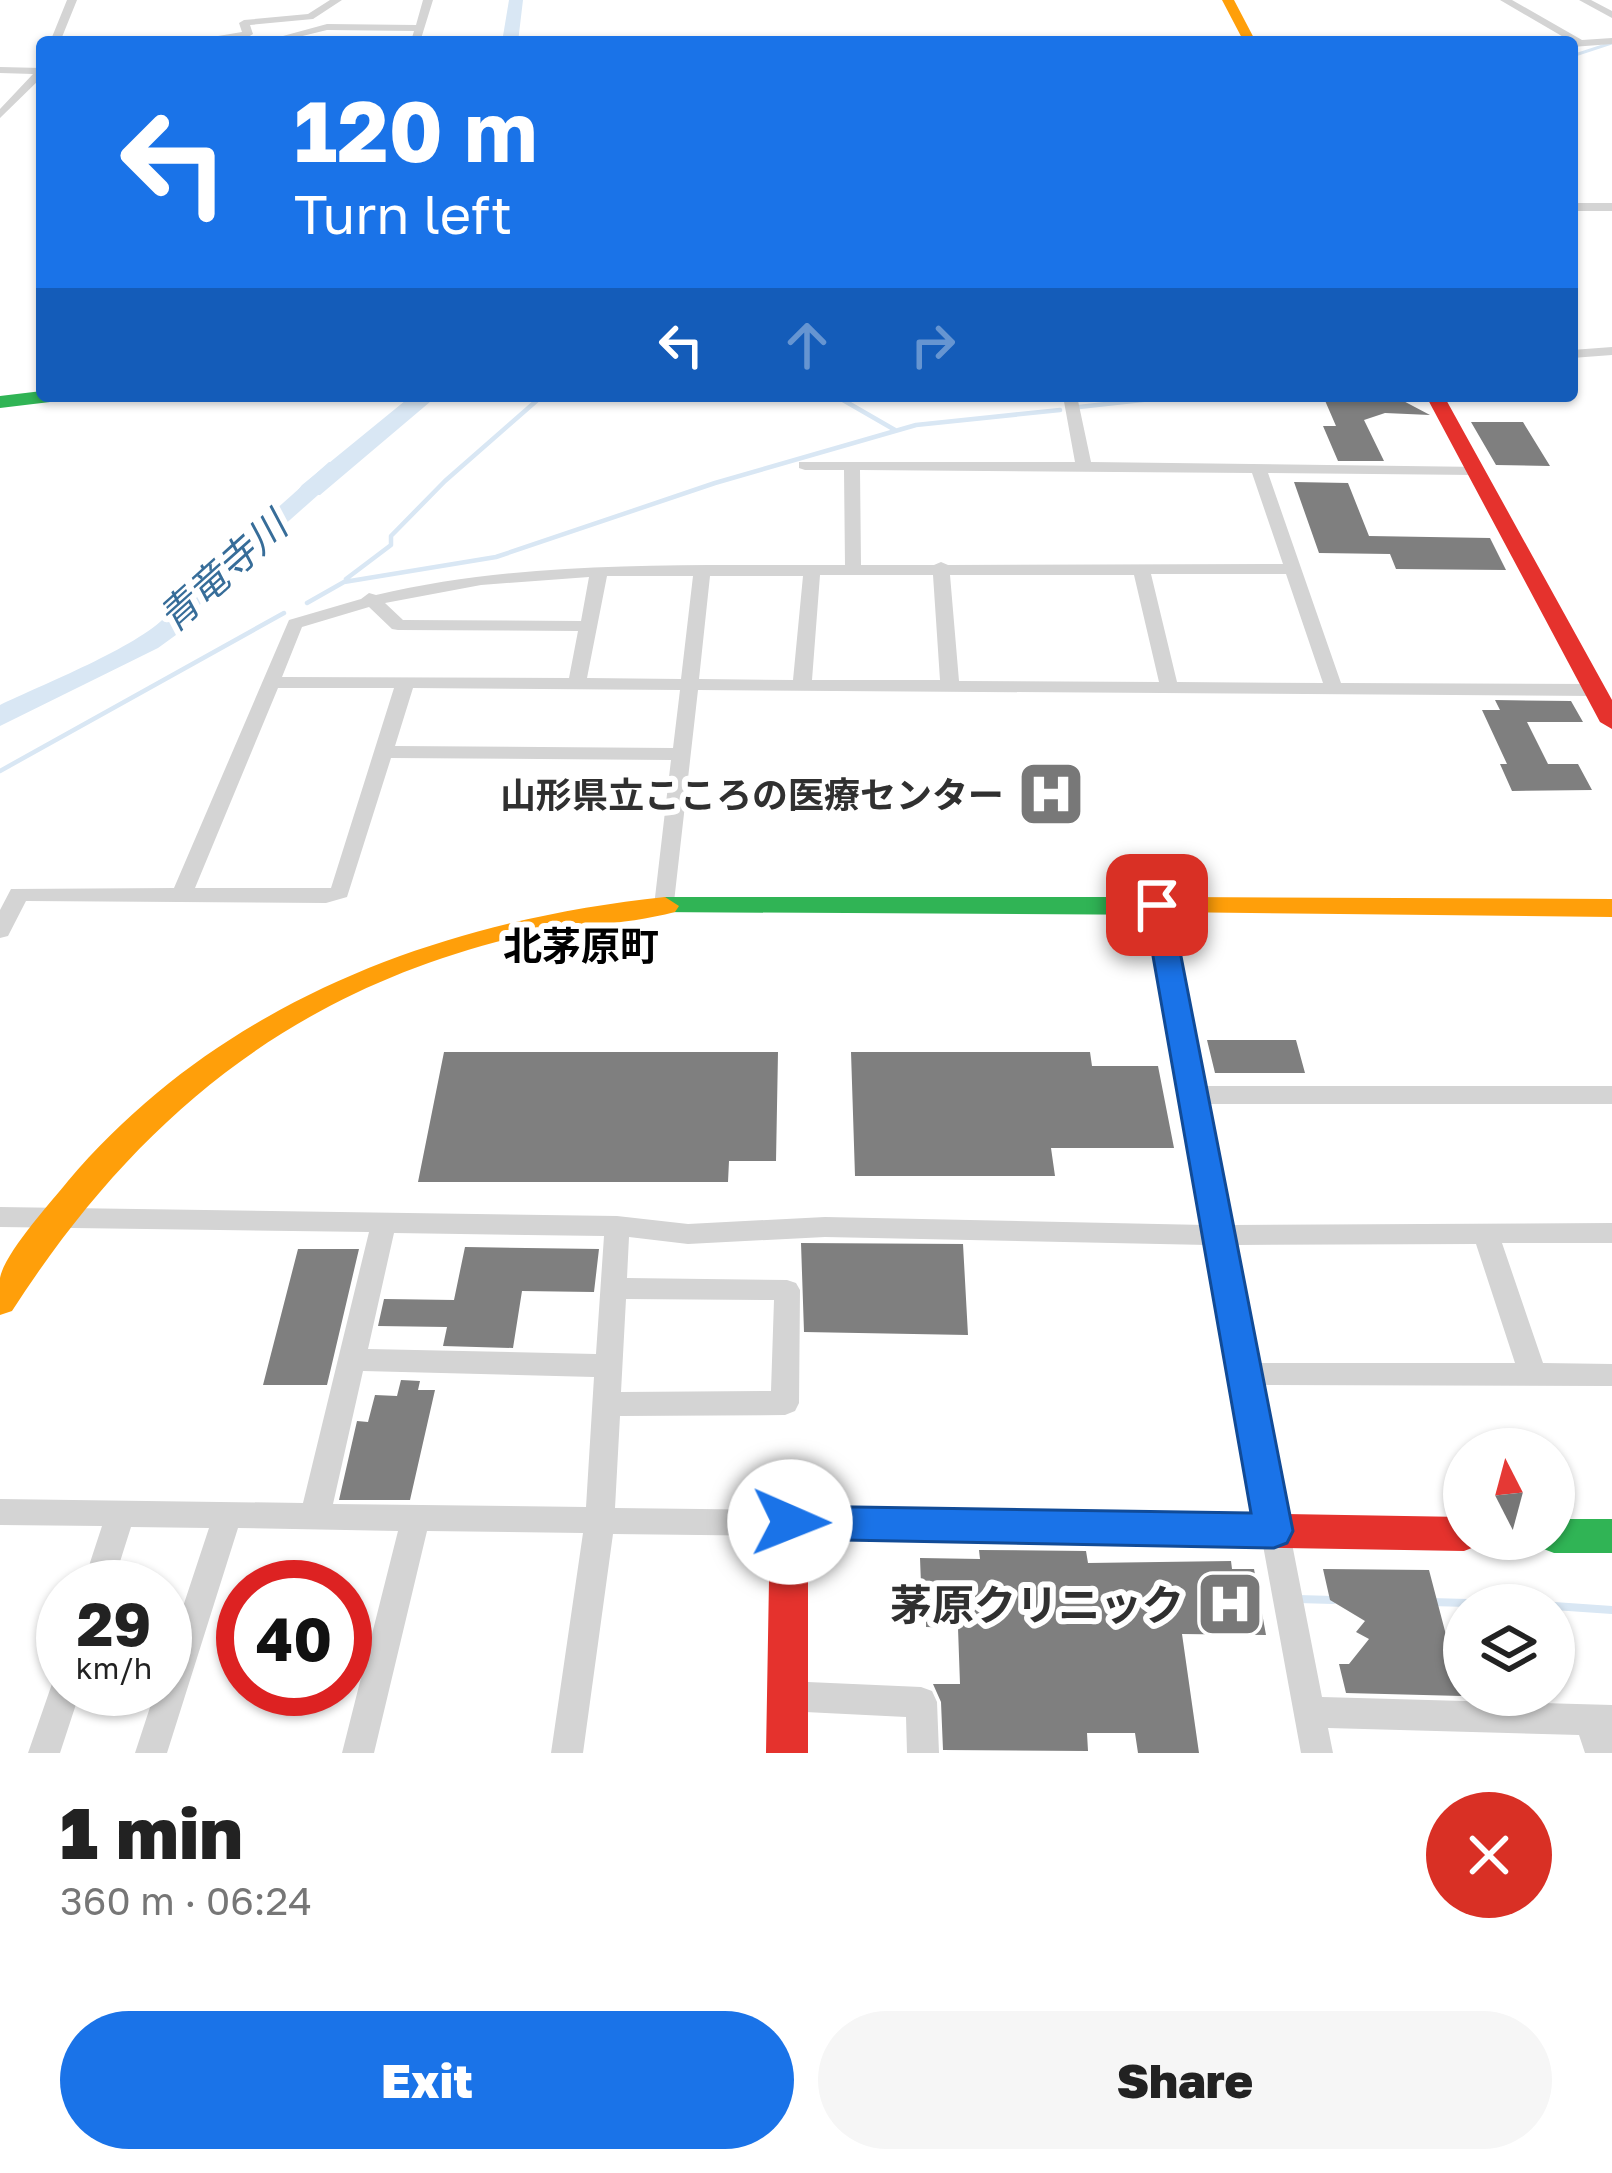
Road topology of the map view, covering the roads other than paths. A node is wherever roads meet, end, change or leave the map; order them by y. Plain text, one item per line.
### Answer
1 (72, 0) edge
2 (337, 0) edge
3 (428, 0) edge
4 (1228, 0) edge
5 (1504, 0) edge
6 (1584, 0) edge
7 (1612, 15) edge
8 (420, 28) junction
9 (57, 36) edge
10 (233, 36) edge
11 (290, 36) edge
12 (418, 36) edge
13 (1247, 36) edge
14 (1564, 36) edge
15 (1610, 42) edge
16 (1578, 43) edge
17 (0, 70) edge
18 (36, 71) edge
19 (36, 77) edge
20 (0, 115) edge
21 (1578, 207) edge
22 (1612, 207) edge
23 (1612, 351) edge
24 (1578, 354) edge
25 (36, 398) edge
26 (0, 402) edge
27 (1071, 402) edge
28 (1439, 402) edge
29 (805, 465) dead end
30 (852, 465) junction
31 (1084, 467) junction
32 (1258, 468) junction
33 (1476, 470) junction
34 (941, 566) junction
35 (812, 568) junction
36 (853, 568) junction
37 (1142, 568) junction
38 (1292, 569) junction
39 (599, 571) junction
40 (702, 571) junction
41 (369, 598) junction
42 (588, 626) junction
43 (268, 682) junction
44 (405, 682) junction
45 (578, 684) junction
46 (690, 685) junction
47 (802, 685) junction
48 (950, 686) junction
49 (1169, 687) junction
50 (1334, 688) junction
51 (1595, 690) junction
52 (1612, 722) edge
53 (383, 752) junction
54 (683, 754) junction
55 (182, 895) junction
56 (665, 905) junction
57 (1157, 905) junction
58 (1612, 908) edge
59 (0, 931) edge
60 (1193, 1094) junction
61 (1612, 1095) edge
62 (54, 1216) junction
63 (0, 1217) edge
64 (384, 1221) junction
65 (617, 1226) junction
66 (1485, 1232) junction
67 (1612, 1233) edge
68 (1219, 1235) junction
69 (614, 1288) junction
70 (0, 1300) edge
71 (352, 1360) junction
72 (610, 1366) junction
73 (1245, 1374) junction
74 (1533, 1375) junction
75 (1612, 1375) edge
76 (608, 1404) junction
77 (0, 1512) edge
78 (121, 1513) junction
79 (228, 1514) junction
80 (315, 1516) junction
81 (416, 1517) junction
82 (600, 1520) junction
83 (790, 1522) junction
84 (1274, 1531) junction
85 (1443, 1534) edge
86 (1575, 1536) edge
87 (1612, 1536) edge
88 (106, 1560) edge
89 (784, 1696) junction
90 (1309, 1712) junction
91 (56, 1716) edge
92 (1601, 1720) edge
93 (44, 1753) edge
94 (152, 1753) edge
95 (358, 1753) edge
96 (567, 1753) edge
97 (787, 1753) edge
98 (923, 1753) edge
99 (1317, 1753) edge
100 (1601, 1753) edge

1 - 9 street
2 - 10 street
3 - 8 street
4 - 13 street
5 - 14 street
6 - 7 street
8 - 11 street
8 - 12 street
15 - 16 street
17 - 18 street
19 - 20 street
21 - 22 street
23 - 24 street
25 - 26 street
27 - 31 street
28 - 33 street
29 - 30 street
30 - 31 street
30 - 36 street
31 - 32 street
32 - 33 street
32 - 38 street
33 - 51 street
34 - 36 street
34 - 37 street
34 - 48 street
35 - 36 street
35 - 40 street
35 - 47 street
37 - 38 street
37 - 49 street
38 - 50 street
39 - 40 street
39 - 41 street
39 - 42 street
40 - 46 street
41 - 42 street
41 - 43 street
42 - 45 street
43 - 44 street
43 - 55 street
44 - 45 street
44 - 53 street
45 - 46 street
46 - 47 street
46 - 54 street
47 - 48 street
48 - 49 street
49 - 50 street
50 - 51 street
51 - 52 street
53 - 54 street
53 - 55 street
54 - 56 street
55 - 59 street
56 - 57 street
56 - 62 street
57 - 58 street
57 - 60 street
60 - 61 street
60 - 68 street
62 - 63 street
62 - 64 street
62 - 70 street
64 - 65 street
64 - 71 street
65 - 68 street
65 - 69 street
66 - 67 street
66 - 68 street
66 - 74 street
68 - 73 street
69 - 72 street
69 - 76 street
71 - 72 street
71 - 80 street
72 - 76 street
73 - 74 street
73 - 84 street
74 - 75 street
76 - 82 street
77 - 78 street
78 - 79 street
78 - 88 street
79 - 80 street
79 - 94 street
80 - 81 street
81 - 82 street
81 - 95 street
82 - 83 street
82 - 96 street
83 - 84 street
83 - 89 street
84 - 85 street
84 - 90 street
86 - 87 street
89 - 97 street
89 - 98 street
90 - 92 street
90 - 99 street
91 - 93 street
92 - 100 street

